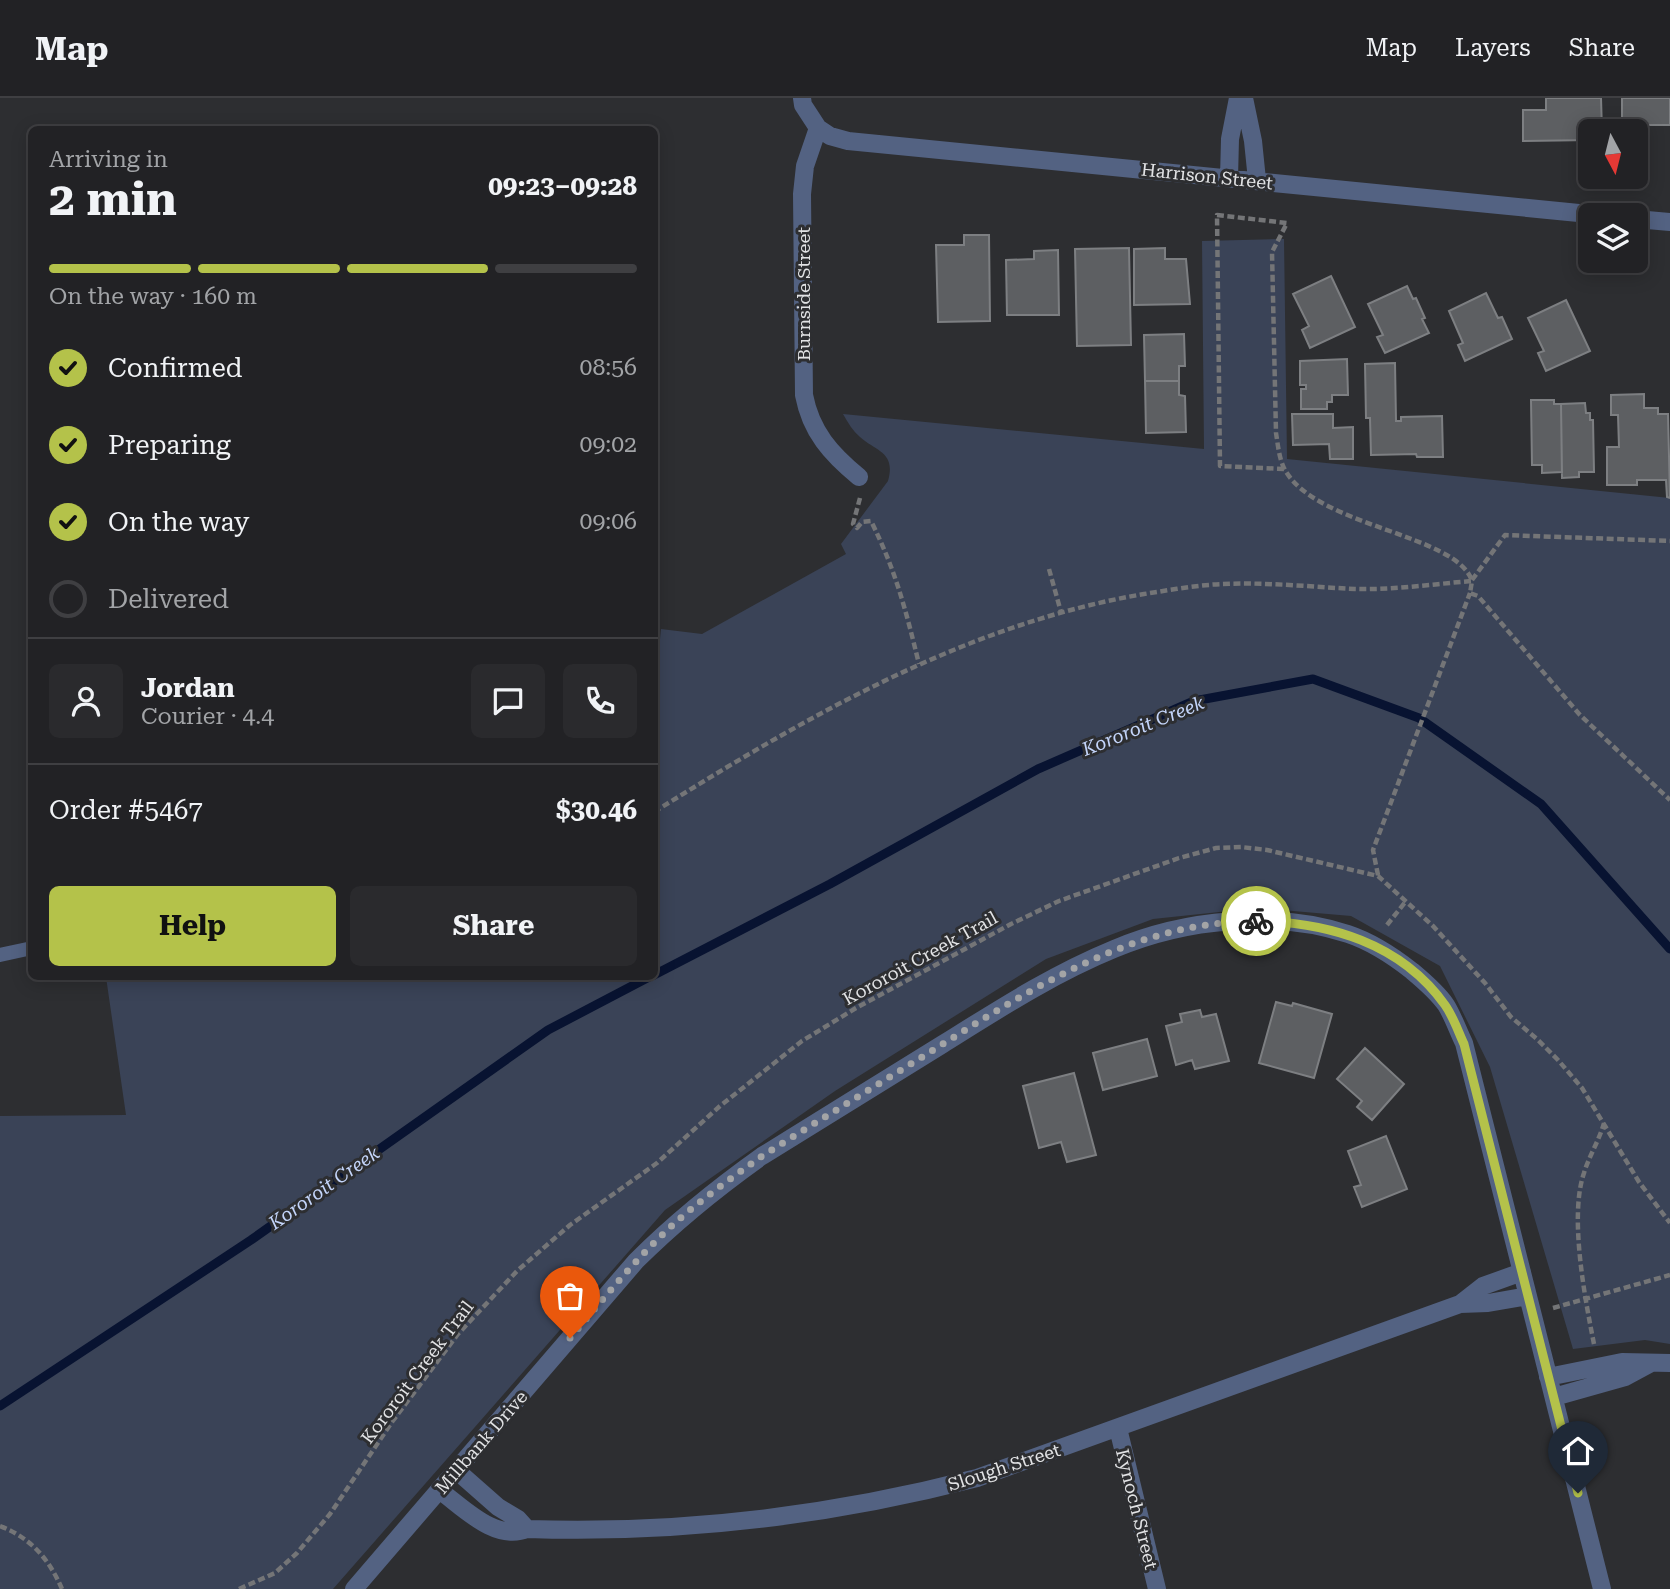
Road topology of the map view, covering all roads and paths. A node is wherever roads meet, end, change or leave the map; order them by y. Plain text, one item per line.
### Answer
1 (802, 98) edge
2 (1238, 98) edge
3 (1244, 98) edge
4 (818, 128) junction
5 (1229, 178) junction
6 (1256, 180) junction
7 (1578, 213) edge
8 (1648, 220) edge
9 (1670, 222) edge
10 (1284, 469) junction
11 (859, 477) joint
12 (1670, 541) edge
13 (1049, 569) dead end
14 (1472, 581) junction
15 (1470, 593) junction
16 (1061, 612) junction
17 (919, 664) junction
18 (1670, 800) edge
19 (658, 809) edge
20 (1378, 876) junction
21 (1406, 901) junction
22 (1382, 932) dead end
23 (28, 949) edge
24 (0, 955) edge
25 (1604, 1123) junction
26 (1670, 1223) edge
27 (1522, 1272) junction
28 (1670, 1275) edge
29 (1528, 1296) junction
30 (1585, 1300) junction
31 (1460, 1304) junction
32 (1551, 1309) dead end
33 (1594, 1347) dead end
34 (1651, 1363) junction
35 (1670, 1363) edge
36 (1548, 1377) junction
37 (1553, 1397) junction
38 (1118, 1428) junction
39 (456, 1470) junction
40 (439, 1490) junction
41 (0, 1526) edge
42 (527, 1529) junction
43 (62, 1589) edge
44 (239, 1589) edge
45 (354, 1589) edge
46 (1157, 1589) edge
47 (1602, 1589) edge

1 - 4 street
2 - 5 street
3 - 6 street
4 - 5 street, Harrison Street
4 - 11 street, Burnside Street
5 - 6 street, Harrison Street
6 - 7 street, Harrison Street
8 - 9 street
10 - 10 path
10 - 14 path
11 - 17 path
12 - 14 path
13 - 16 path
14 - 15 path
14 - 16 path
15 - 18 path
15 - 20 path
16 - 17 path
17 - 19 path
20 - 21 path, Kororoit Creek Trail
20 - 44 path, Kororoit Creek Trail
21 - 22 path
21 - 25 path, Kororoit Creek Trail
23 - 24 lane
25 - 26 path, Kororoit Creek Trail
25 - 30 path
27 - 29 street, Millbank Drive
27 - 31 street, Slough Street
27 - 39 street, Millbank Drive
28 - 30 path
29 - 31 street, Slough Street
29 - 36 street, Millbank Drive
30 - 32 path
30 - 33 path
31 - 38 street, Slough Street
34 - 35 street
34 - 36 street
34 - 37 street
36 - 37 street, Millbank Drive
37 - 47 street, Millbank Drive
38 - 42 street, Slough Street
38 - 46 street, Kynoch Street
39 - 40 street, Millbank Drive
39 - 42 street
40 - 42 street, Slough Street
40 - 45 street, Millbank Drive
41 - 43 path

